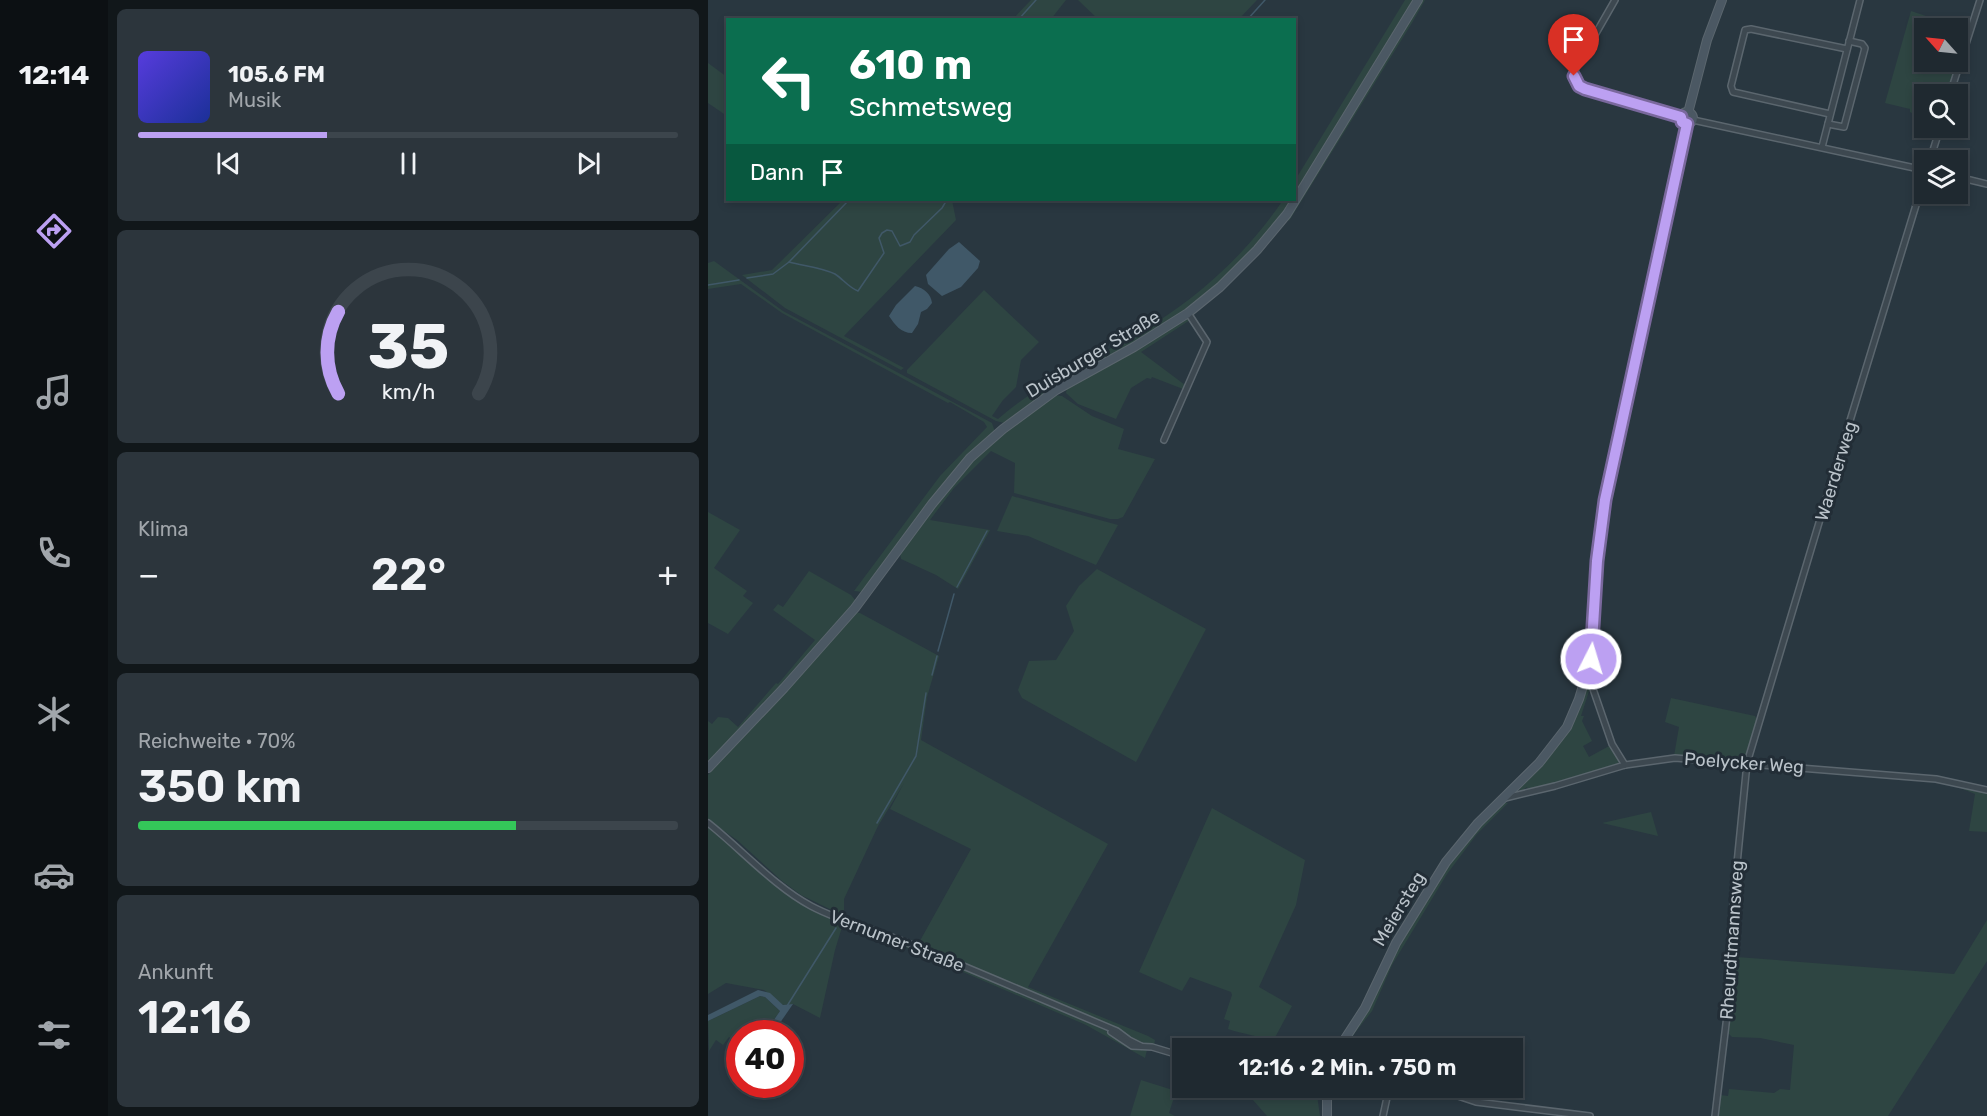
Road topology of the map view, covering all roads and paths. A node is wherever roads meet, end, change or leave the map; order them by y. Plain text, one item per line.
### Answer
1 (1418, 0) edge
2 (1615, 0) edge
3 (1722, 0) edge
4 (1860, 0) edge
5 (1980, 0) edge
6 (1849, 41) junction
7 (1846, 49) junction
8 (1953, 84) edge
9 (1830, 114) junction
10 (1687, 119) junction
11 (1828, 124) junction
12 (1822, 147) junction
13 (1914, 168) edge
14 (1968, 179) edge
15 (1987, 184) edge
16 (1296, 199) edge
17 (1295, 201) edge
18 (1916, 204) edge
19 (1188, 313) junction
20 (1164, 440) dead end
21 (1587, 678) junction
22 (1748, 763) junction
23 (1625, 765) junction
24 (708, 768) edge
25 (1987, 790) edge
26 (1503, 798) junction
27 (708, 823) edge
28 (1345, 1038) edge
29 (1172, 1054) edge
30 (1327, 1098) edge
31 (1387, 1098) edge
32 (1464, 1098) edge
33 (1327, 1116) edge
34 (1383, 1116) edge
35 (1590, 1116) edge
36 (1715, 1116) edge

1 - 16 street, Duisburger Straße
2 - 10 street
3 - 10 street, Meiersteg
4 - 6 street
5 - 8 street
6 - 7 street
6 - 11 street
7 - 9 street
7 - 9 street
9 - 11 street
10 - 12 street
10 - 21 street, Meiersteg
11 - 12 street
12 - 13 street
14 - 15 street
17 - 19 street, Duisburger Straße
18 - 22 street, Waerderweg
19 - 20 street
19 - 24 street, Duisburger Straße
21 - 23 street
21 - 26 street, Meiersteg
22 - 23 street, Poelycker Weg
22 - 25 street, Poelycker Weg
22 - 36 street, Rheurdtmannsweg
23 - 26 street, Poelycker Weg
26 - 28 street, Meiersteg
27 - 29 street, Vernumer Straße
30 - 33 street
31 - 34 street
32 - 35 street

